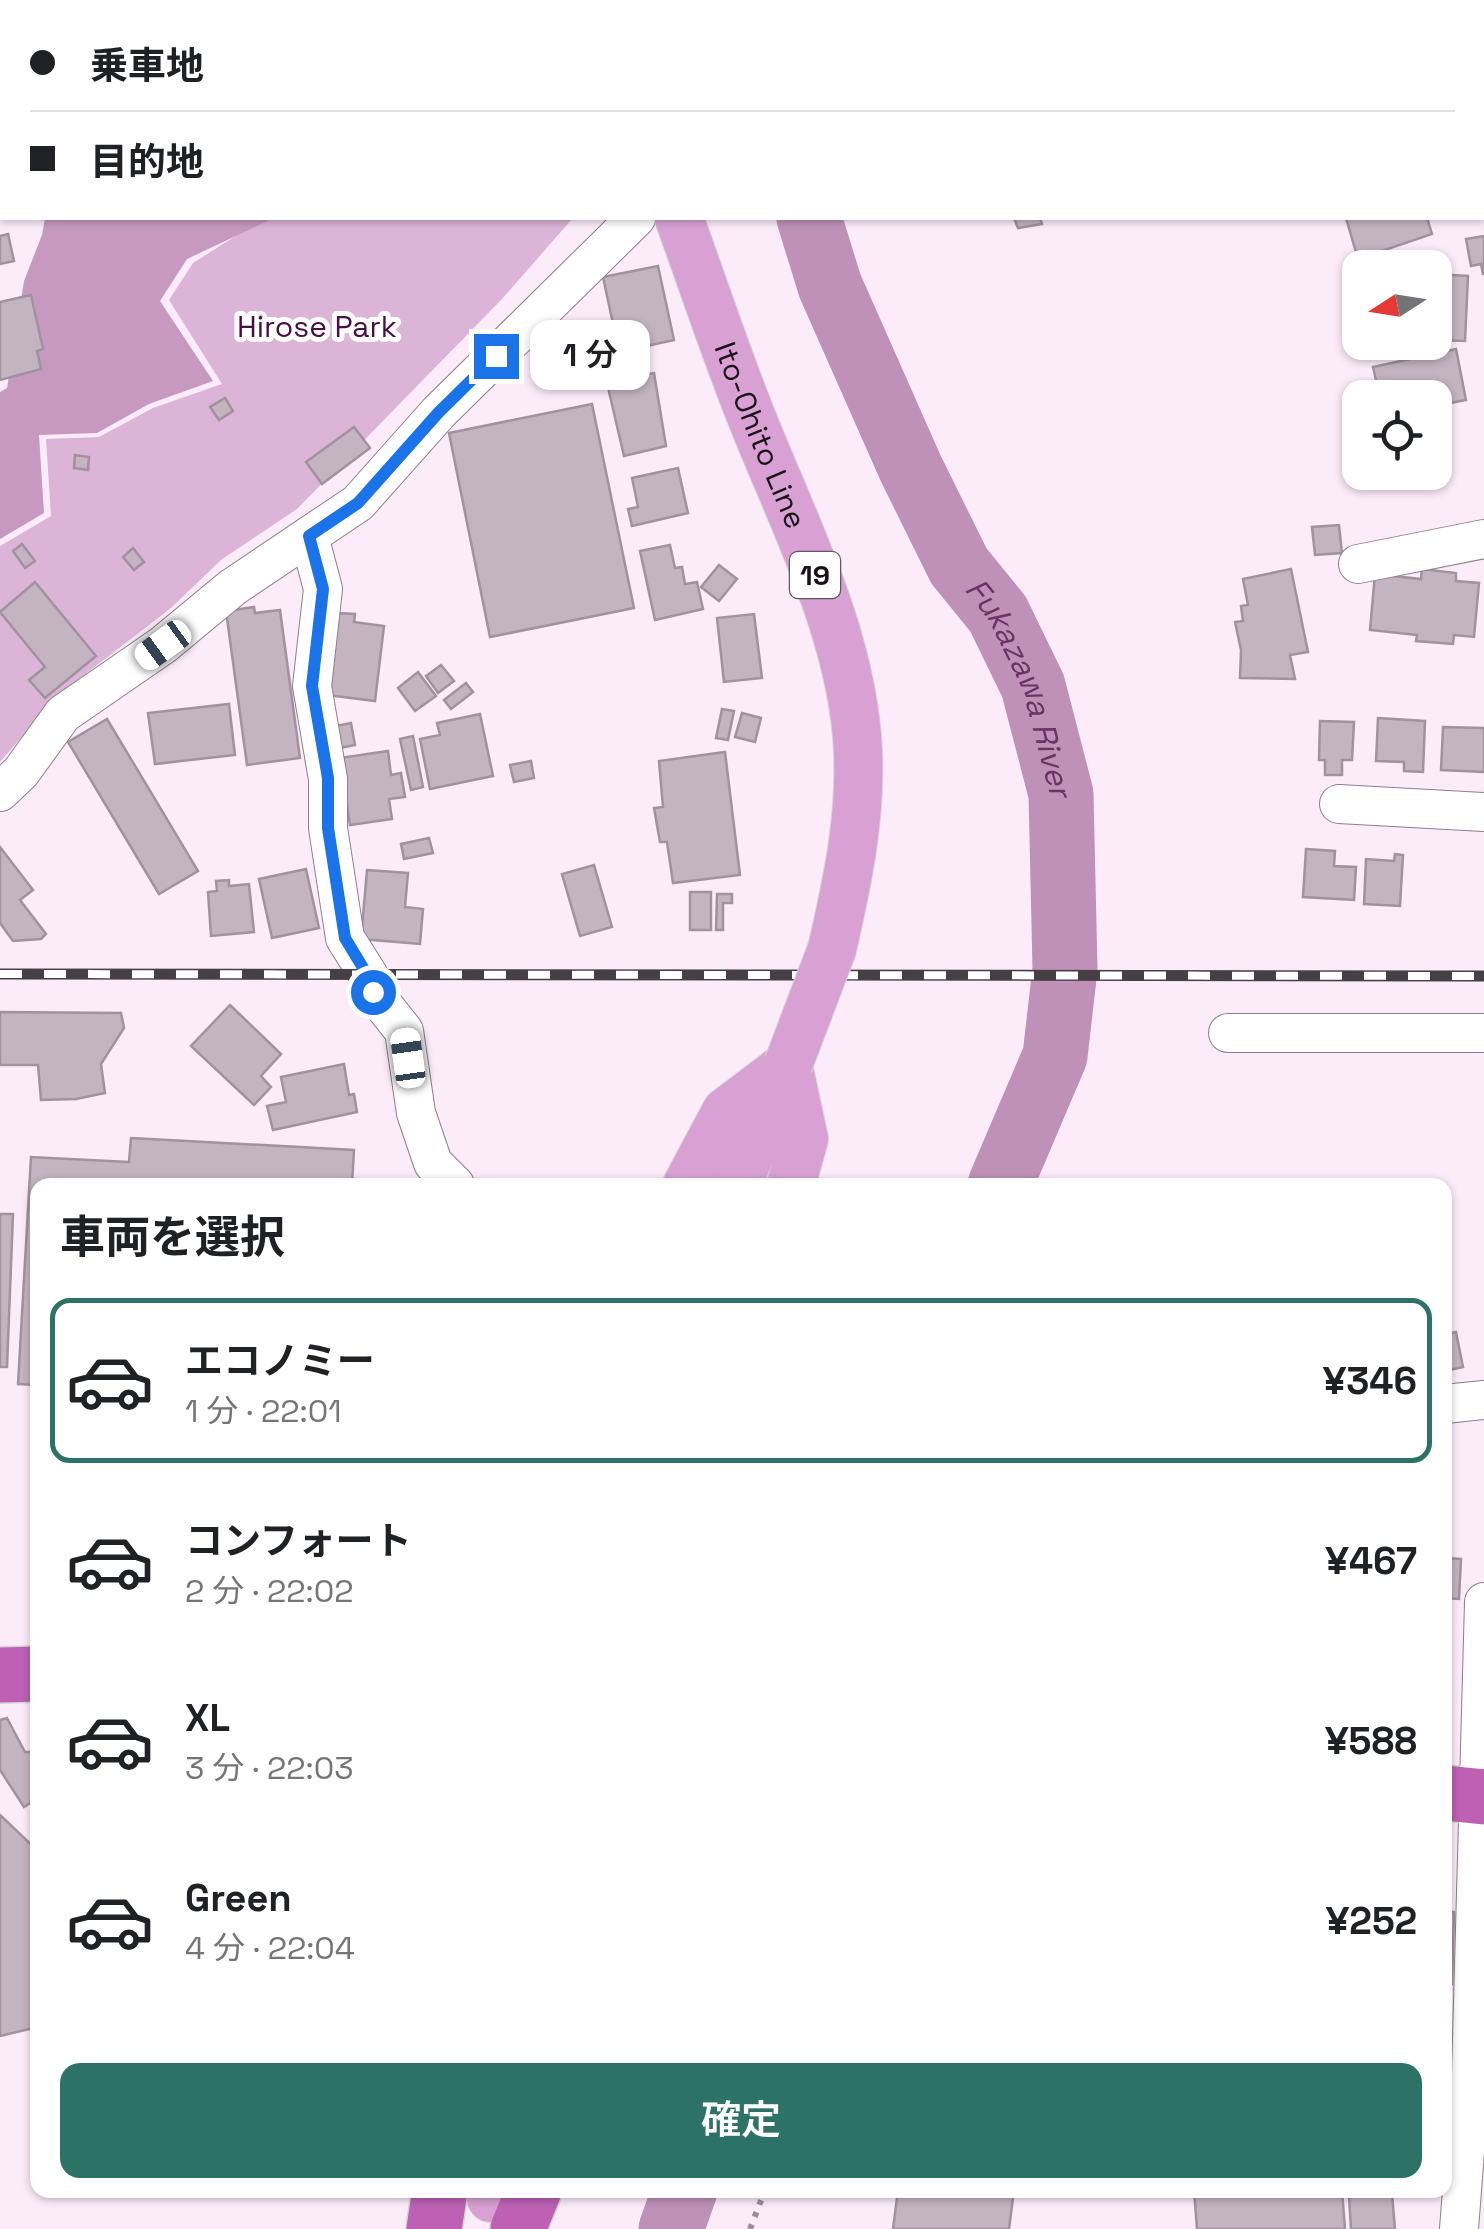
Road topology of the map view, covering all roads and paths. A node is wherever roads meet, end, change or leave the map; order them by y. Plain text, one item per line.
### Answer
1 (634, 220) edge
2 (680, 220) edge
3 (309, 536) junction
4 (1484, 539) edge
5 (1358, 564) dead end
6 (0, 792) edge
7 (1339, 804) dead end
8 (1484, 812) edge
9 (1228, 1033) dead end
10 (1484, 1033) edge
11 (788, 1064) junction
12 (449, 1178) edge
13 (691, 1178) edge
14 (741, 1178) edge
15 (793, 1178) edge
16 (1484, 1400) edge
17 (1452, 1403) edge
18 (1484, 1602) edge
19 (30, 1674) edge
20 (0, 1675) edge
21 (1469, 1795) edge
22 (762, 2198) edge
23 (493, 2204) edge
24 (434, 2229) edge
25 (750, 2229) edge
26 (1459, 2229) edge

1 - 3 street
2 - 11 main road, Ito-Ohito Line / 19, bridge
3 - 6 street
3 - 12 street
4 - 5 street
7 - 8 street
9 - 10 street
11 - 13 main road
11 - 14 main road, 19
11 - 15 main road
16 - 17 street
18 - 21 street
19 - 20 highway
21 - 26 street
22 - 25 path
23 - 24 highway

